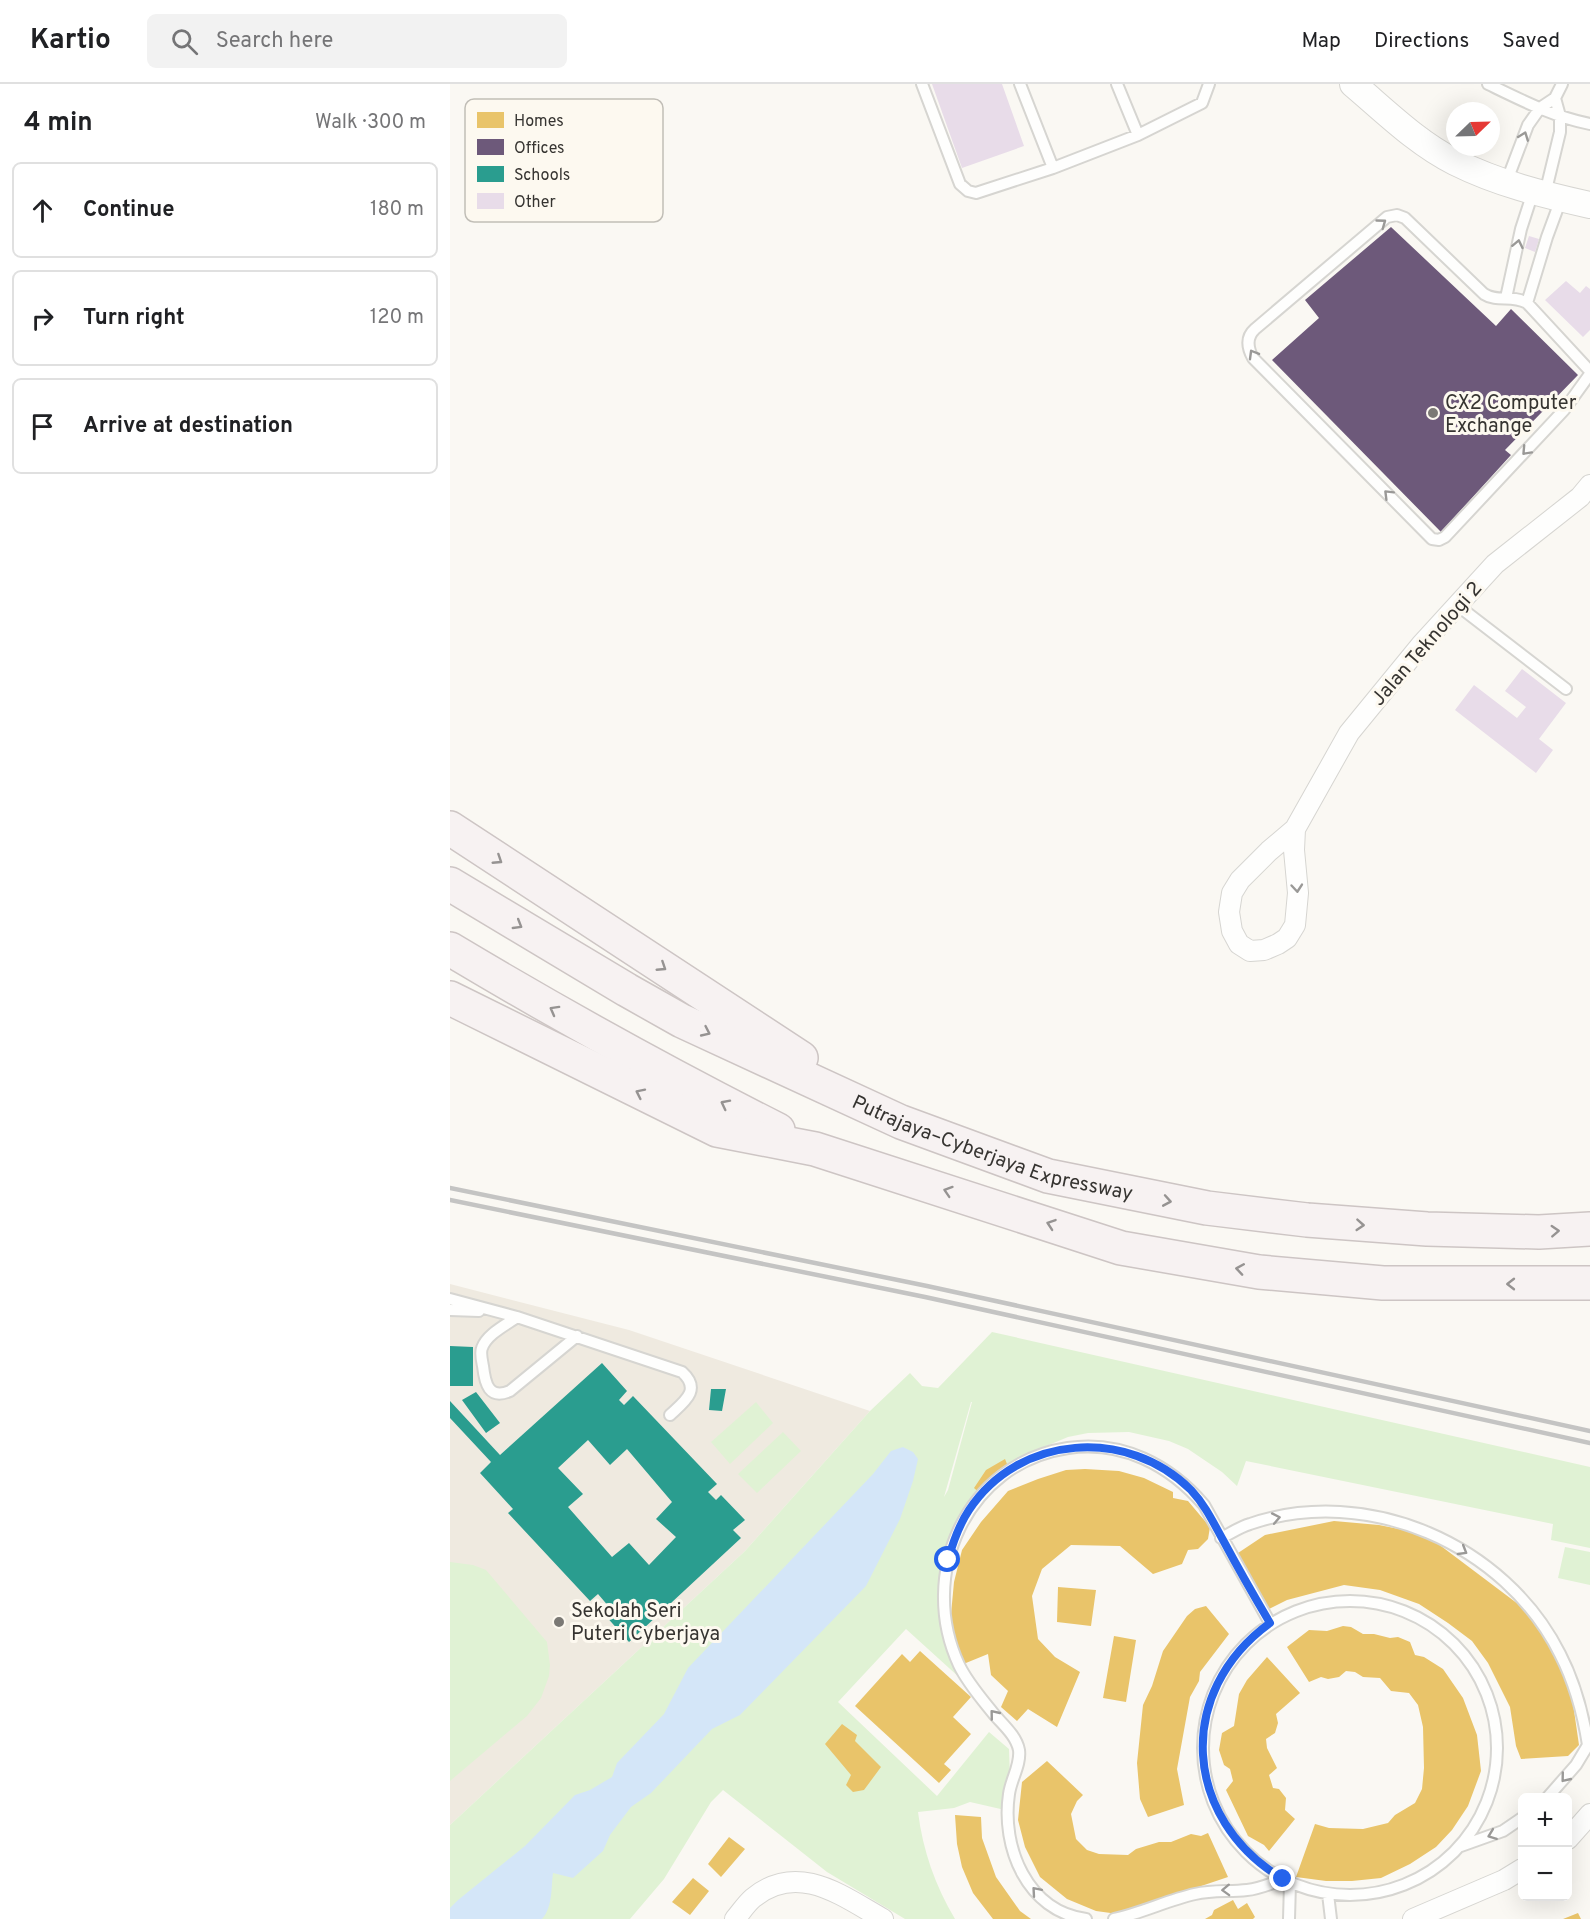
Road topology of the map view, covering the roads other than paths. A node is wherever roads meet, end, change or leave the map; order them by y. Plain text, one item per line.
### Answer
1 (922, 84) edge
2 (1020, 84) edge
3 (1117, 84) edge
4 (1209, 84) edge
5 (1353, 84) edge
6 (1488, 84) edge
7 (1562, 84) edge
8 (1555, 98) junction
9 (1540, 108) junction
10 (1560, 116) junction
11 (1590, 124) edge
12 (1138, 135) junction
13 (1053, 168) junction
14 (1506, 183) junction
15 (1546, 195) junction
16 (1590, 205) edge
17 (1506, 298) junction
18 (1527, 303) junction
19 (1590, 372) edge
20 (1590, 485) edge
21 (1457, 605) junction
22 (1566, 689) dead end
23 (450, 828) edge
24 (1295, 829) junction
25 (450, 884) edge
26 (450, 949) edge
27 (450, 998) edge
28 (901, 1122) junction
29 (815, 1149) junction
30 (1590, 1229) edge
31 (1590, 1283) edge
32 (450, 1299) edge
33 (450, 1310) edge
34 (497, 1311) junction
35 (518, 1317) junction
36 (577, 1336) junction
37 (670, 1415) dead end
38 (1221, 1538) junction
39 (1270, 1623) junction
40 (1551, 1793) edge
41 (1590, 1814) edge
42 (1518, 1821) edge
43 (1572, 1834) edge
44 (1459, 1847) junction
45 (1518, 1871) edge
46 (1286, 1881) junction
47 (1328, 1894) junction
48 (735, 1919) edge
49 (883, 1919) edge
50 (1086, 1919) edge
51 (1114, 1919) edge
52 (1288, 1919) edge
53 (1330, 1919) edge
54 (1413, 1919) edge

1 - 13 lane
2 - 13 lane
3 - 12 lane
4 - 12 lane
5 - 14 street
6 - 9 lane
7 - 8 lane
8 - 9 lane
8 - 10 lane
9 - 10 lane
14 -> 9 lane
10 - 11 lane
10 - 15 lane
12 - 13 lane
14 - 15 street
15 - 16 street
17 -> 15 lane
15 - 18 lane
17 - 18 lane
19 -> 17 lane
18 - 19 lane
20 - 21 street, Jalan Teknologi 2
21 - 22 lane
21 - 24 street, Jalan Teknologi 2
23 -> 28 highway
24 -> 24 street, Jalan Teknologi 2
25 -> 28 highway, Putrajaya–Cyberjaya Expressway
29 -> 26 highway
29 -> 27 highway
28 -> 30 highway, Putrajaya–Cyberjaya Expressway
31 -> 29 highway
32 - 34 lane
33 - 34 lane
34 - 35 lane
35 - 36 lane
35 - 36 lane
36 - 37 lane
38 - 39 lane
38 -> 40 lane
50 -> 38 lane
39 - 44 lane
39 - 46 lane
41 - 43 street
42 -> 44 lane
44 - 47 lane
45 - 54 street
46 - 47 lane
46 -> 51 lane
46 - 52 lane
47 - 53 lane
48 - 49 street

